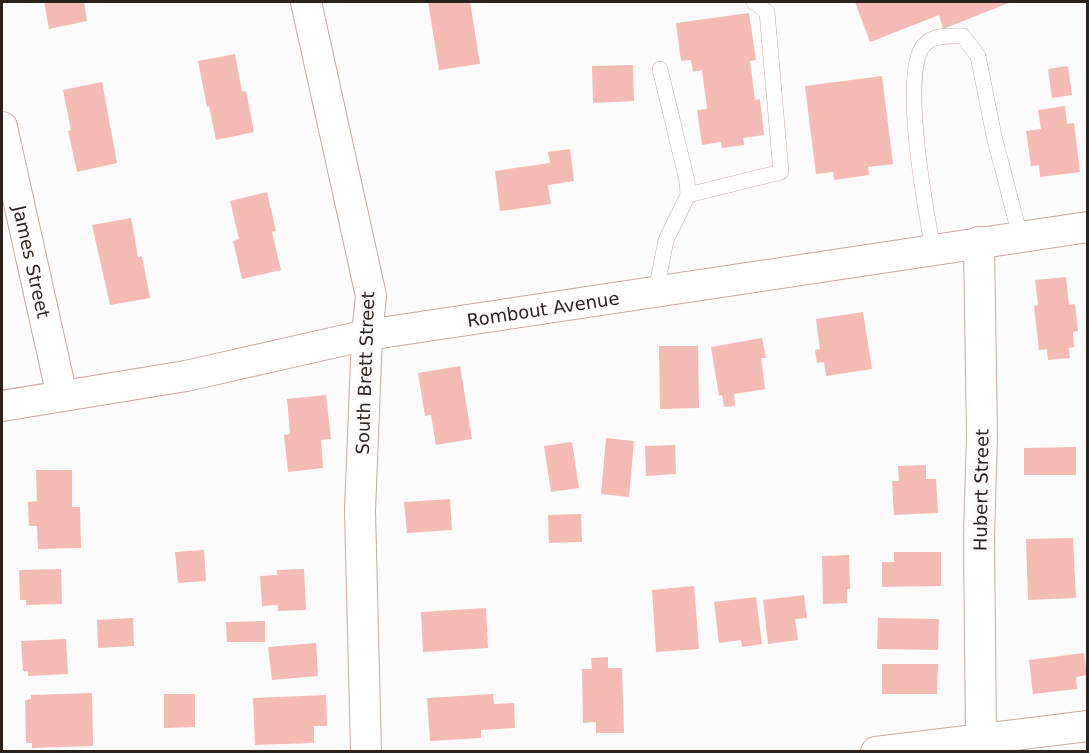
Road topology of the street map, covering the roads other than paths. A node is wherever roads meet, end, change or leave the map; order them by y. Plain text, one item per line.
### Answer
1 (306, 2) edge
2 (754, 2) edge
3 (660, 69) dead end
4 (2, 127) edge
5 (688, 195) junction
6 (1088, 227) edge
7 (1020, 236) junction
8 (979, 242) junction
9 (933, 249) junction
10 (656, 291) junction
11 (367, 335) junction
12 (62, 396) junction
13 (2, 406) edge
14 (1088, 726) edge
15 (981, 739) junction
16 (366, 752) edge
17 (876, 752) edge

1 - 11 street, South Brett Street
2 - 5 lane
3 - 5 lane
4 - 12 street, James Street
5 - 10 lane
6 - 7 street, Rombout Avenue
7 - 8 street, Rombout Avenue
7 - 9 lane
8 - 9 street, Rombout Avenue
8 - 15 street, Hubert Street
9 - 10 street, Rombout Avenue
10 - 11 street, Rombout Avenue
11 - 12 street, Rombout Avenue
11 - 16 street, South Brett Street
12 - 13 street, Rombout Avenue
14 - 15 street
15 - 17 street

